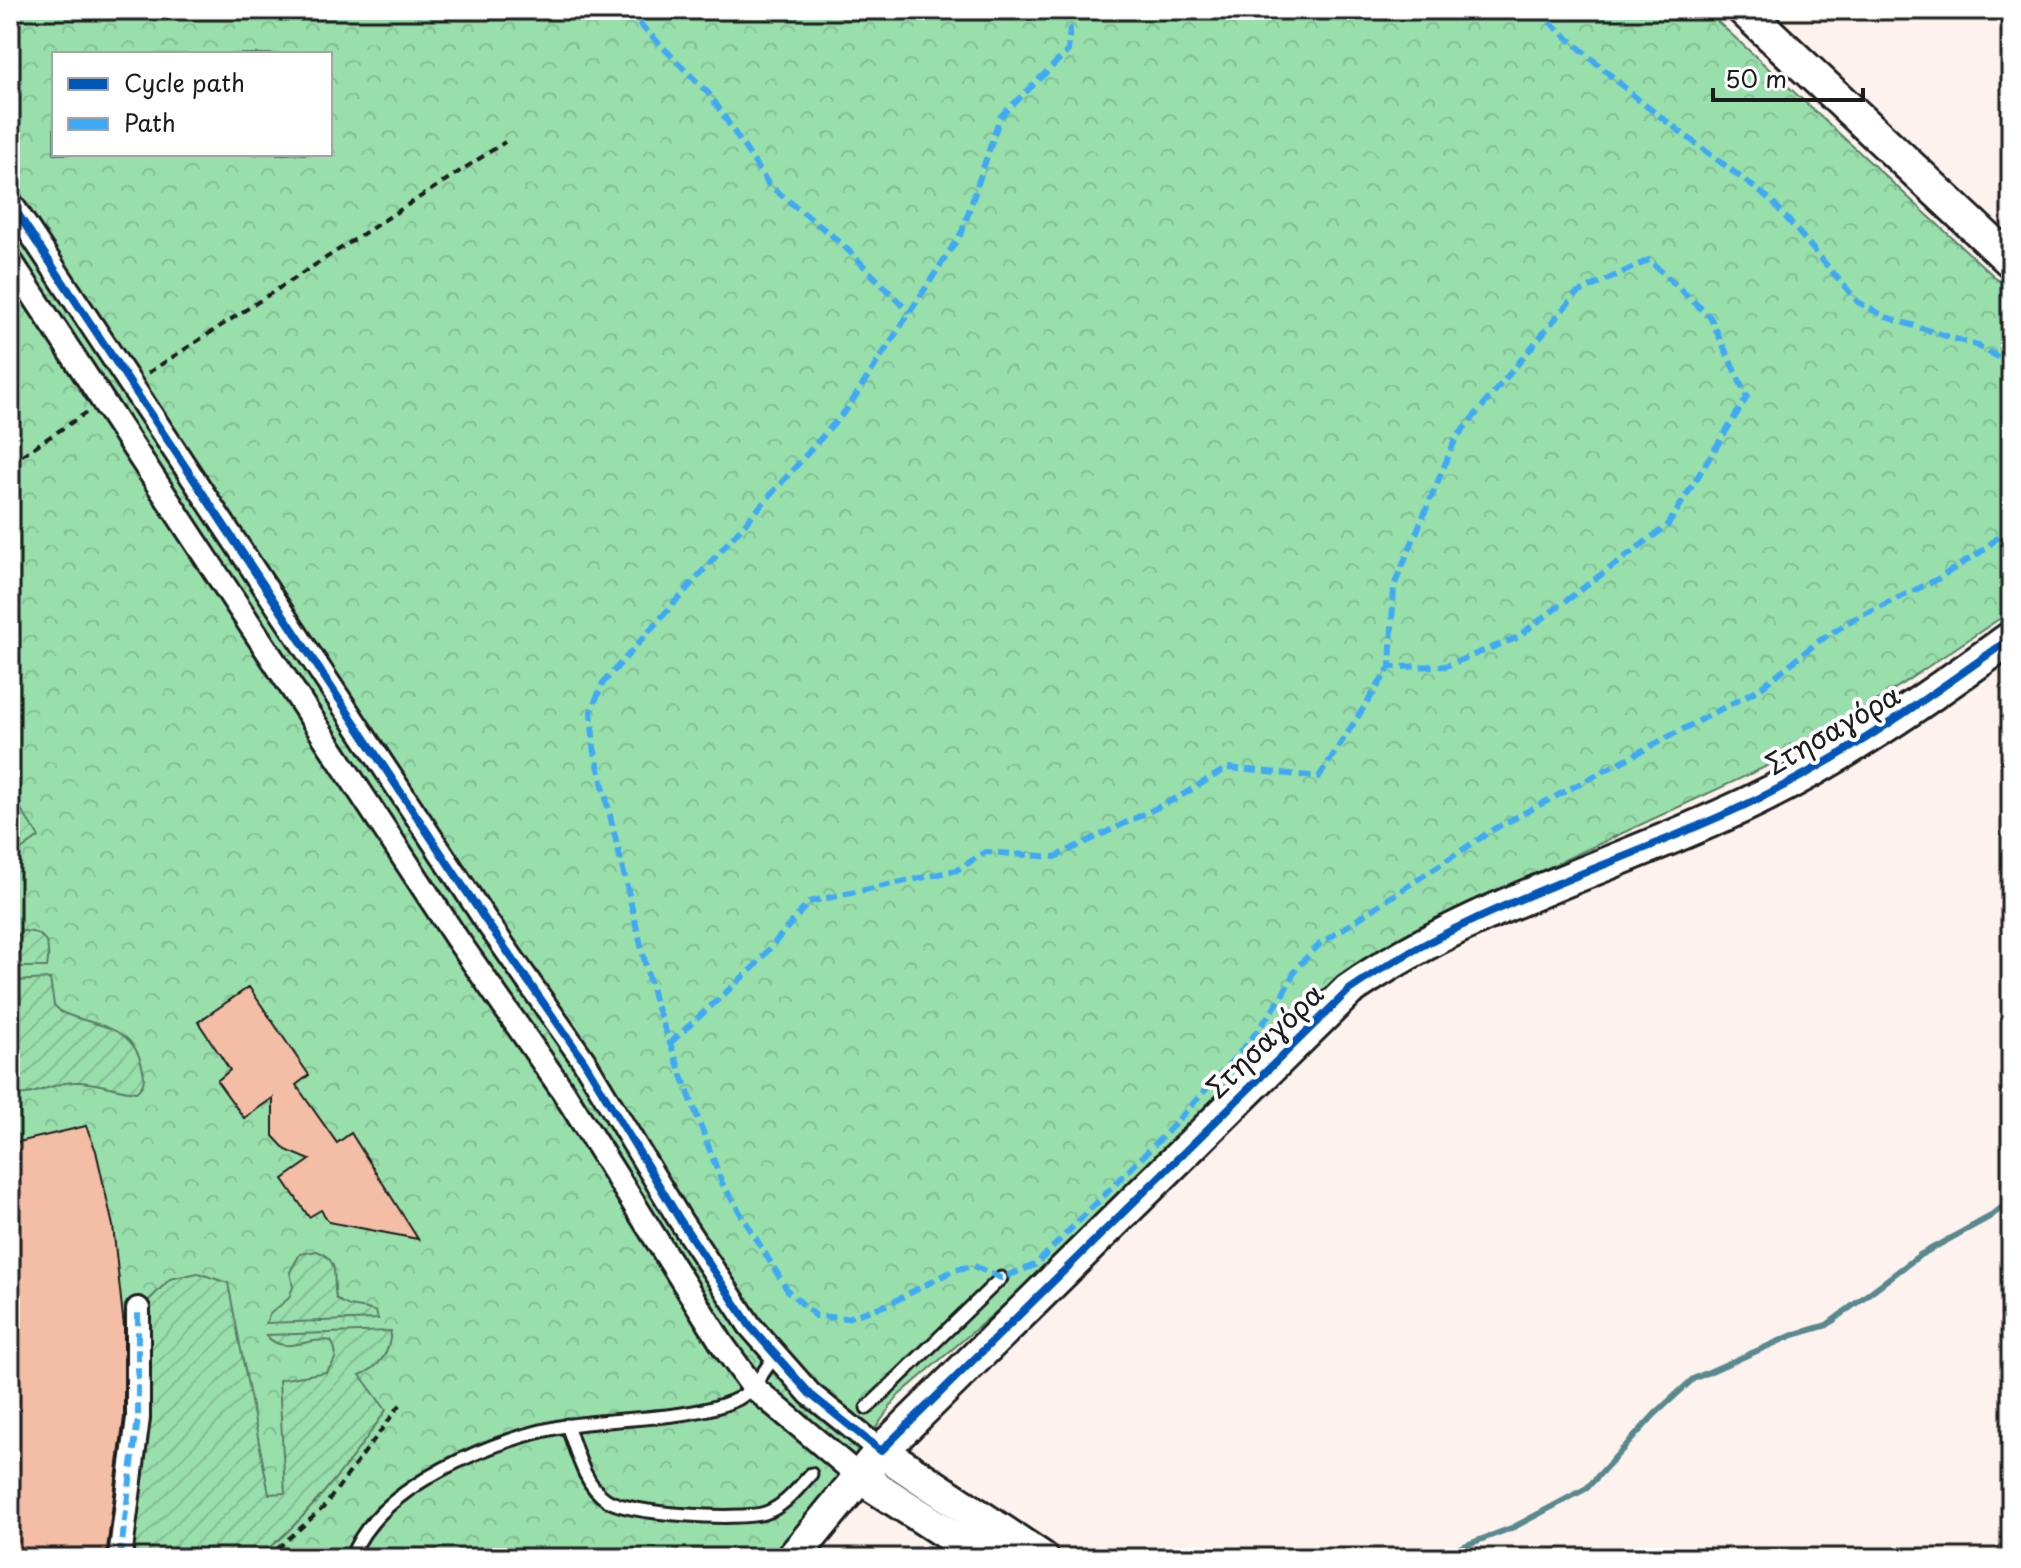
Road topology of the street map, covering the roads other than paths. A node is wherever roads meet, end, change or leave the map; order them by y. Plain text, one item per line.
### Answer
1 (1744, 10) edge
2 (10, 202) edge
3 (10, 260) edge
4 (2011, 261) edge
5 (2011, 638) edge
6 (486, 921) junction
7 (457, 939) junction
8 (1001, 1278) dead end
9 (138, 1309) dead end
10 (774, 1357) junction
11 (753, 1387) junction
12 (867, 1408) dead end
13 (567, 1425) junction
14 (881, 1451) junction
15 (811, 1474) dead end
16 (860, 1477) junction
17 (120, 1558) edge
18 (351, 1558) edge
19 (793, 1558) edge
20 (985, 1558) edge
21 (1042, 1558) edge

1 - 4 street
2 - 6 street
3 - 7 street
5 - 14 street, Στησαγόρα
6 - 7 street
6 - 10 street
7 - 11 street
8 - 12 lane
9 - 17 street
10 - 11 lane
10 - 14 street
11 - 13 lane
11 - 16 street
13 - 15 lane
13 - 18 lane
14 - 16 street, Στησαγόρα
14 - 21 street
16 - 19 street, Στησαγόρα
16 - 20 street

